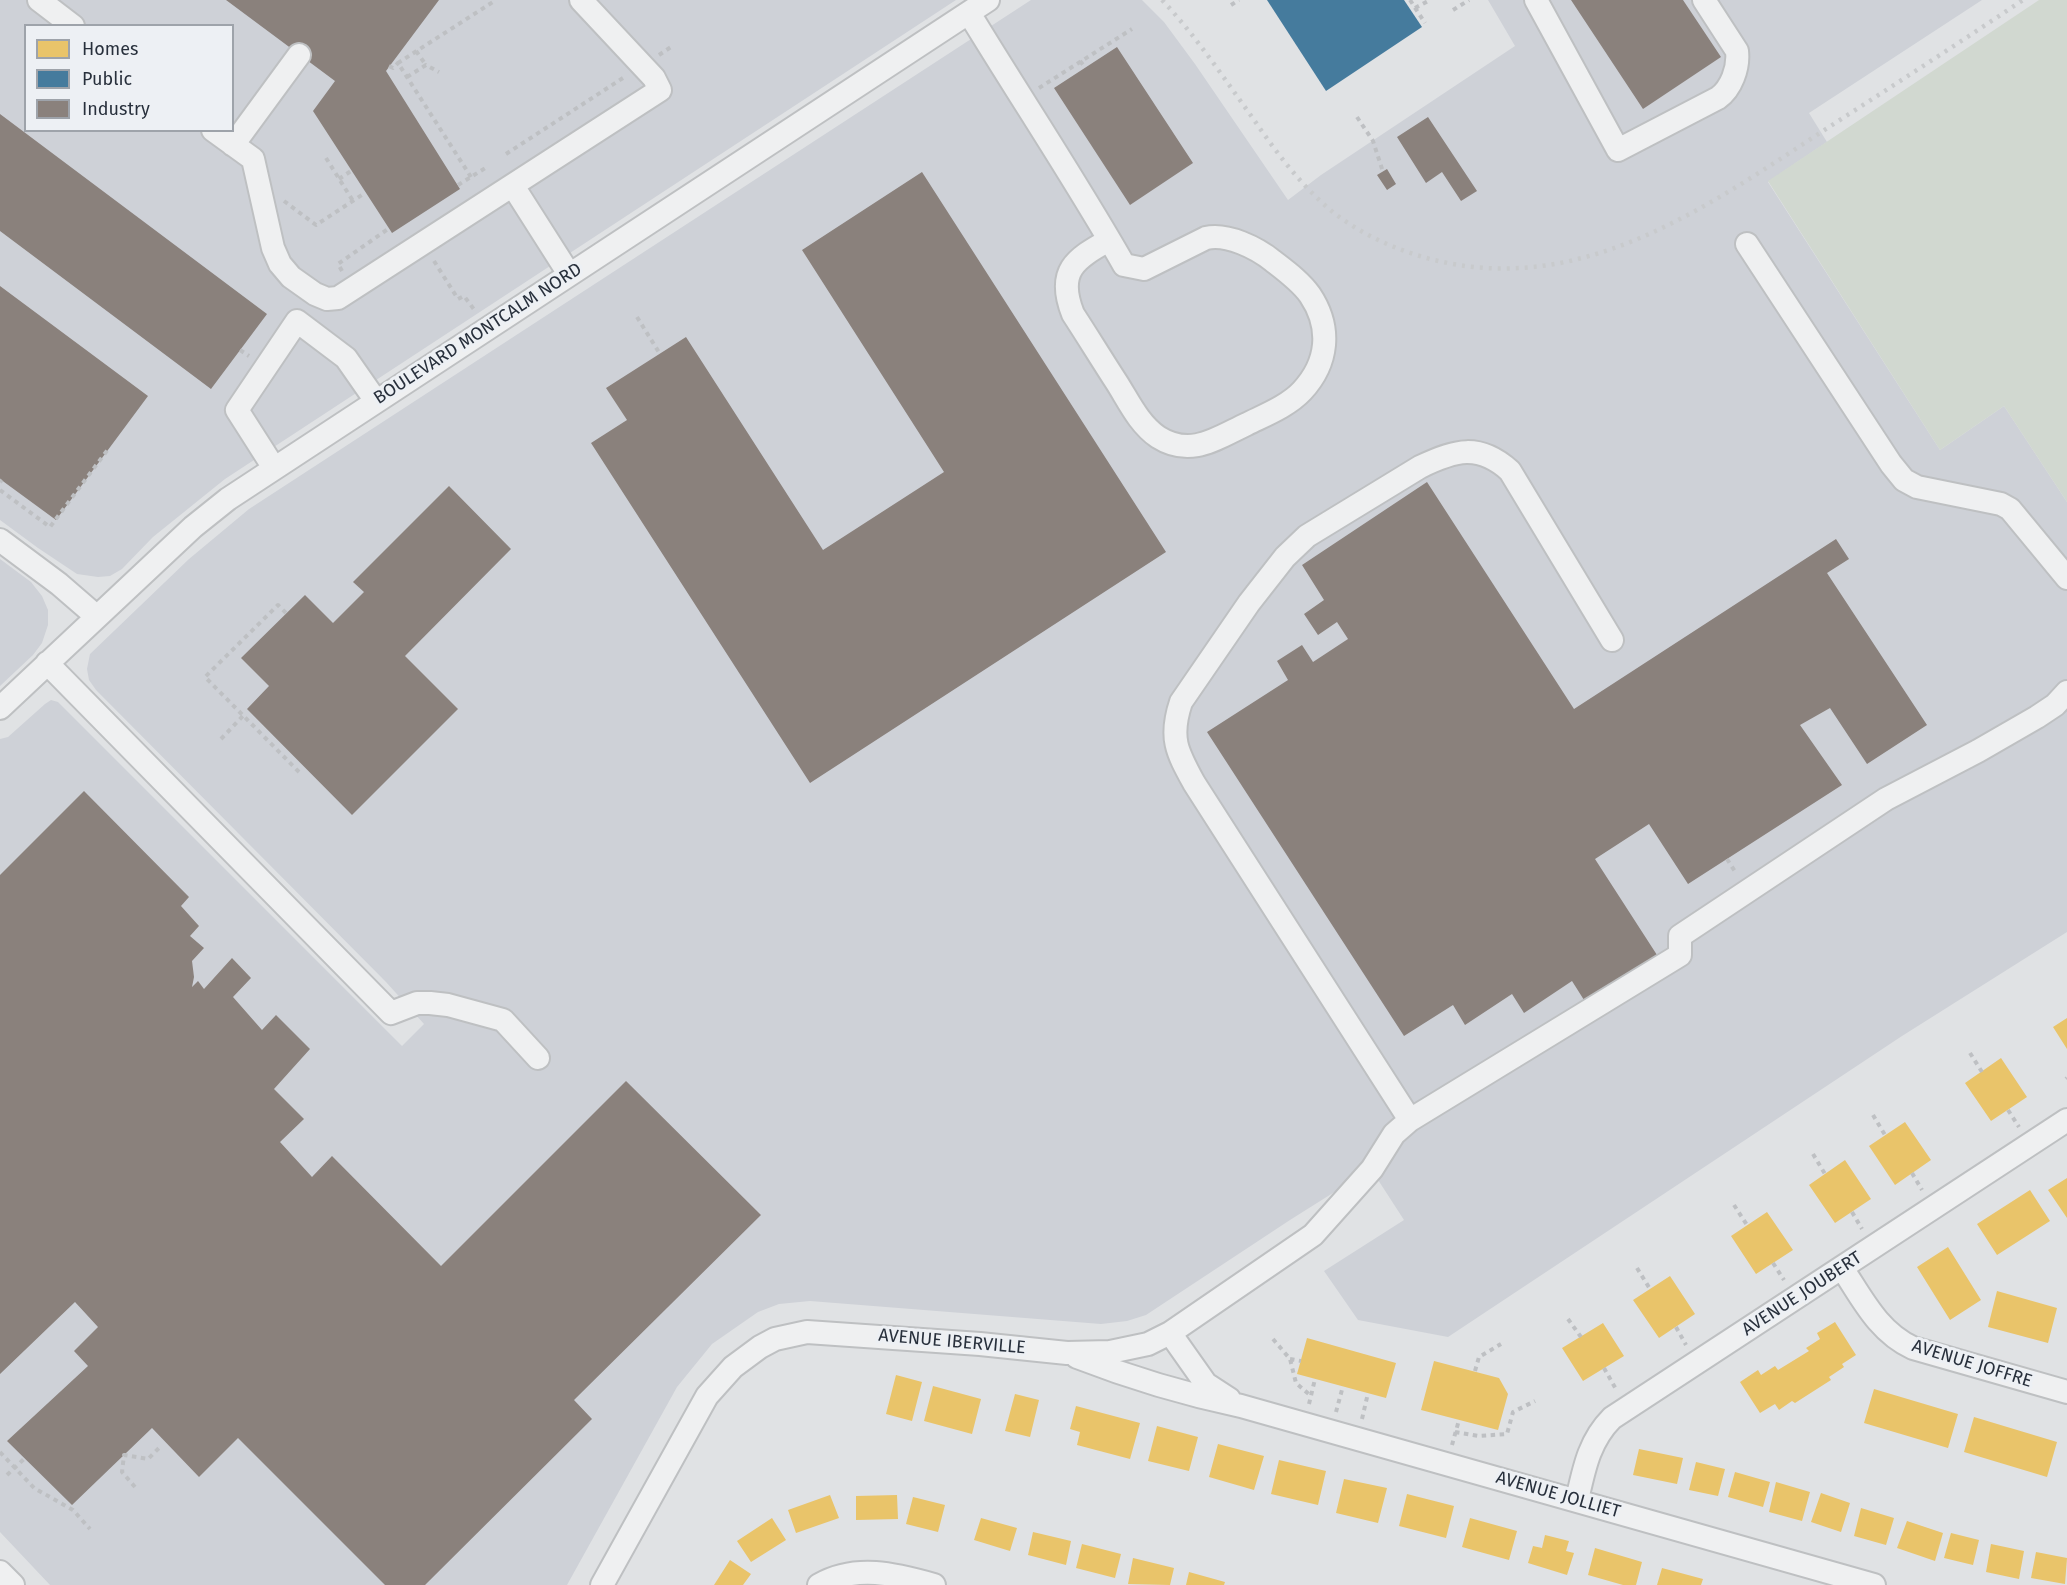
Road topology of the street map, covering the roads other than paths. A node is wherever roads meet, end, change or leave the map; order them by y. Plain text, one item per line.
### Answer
1 (39, 0) edge
2 (581, 0) edge
3 (988, 0) edge
4 (1536, 0) edge
5 (1704, 0) edge
6 (969, 12) junction
7 (70, 24) edge
8 (300, 55) dead end
9 (216, 132) edge
10 (233, 145) junction
11 (513, 186) junction
12 (1109, 240) junction
13 (1747, 244) dead end
14 (569, 274) junction
15 (376, 401) junction
16 (274, 468) junction
17 (0, 540) edge
18 (2067, 578) edge
19 (96, 616) junction
20 (1612, 640) dead end
21 (47, 663) junction
22 (2067, 692) edge
23 (0, 708) edge
24 (538, 1058) dead end
25 (1410, 1120) junction
26 (2067, 1120) edge
27 (1842, 1268) junction
28 (1170, 1333) junction
29 (1067, 1353) junction
30 (2067, 1392) edge
31 (1241, 1406) junction
32 (1576, 1500) junction
33 (0, 1572) edge
34 (13, 1585) edge
35 (602, 1585) edge
36 (819, 1585) edge
37 (934, 1585) edge
38 (1875, 1585) edge

1 - 7 street
2 - 11 street
3 - 6 street, BOULEVARD MONTCALM NORD
4 - 5 street
6 - 12 street
6 - 14 street, BOULEVARD MONTCALM NORD
8 - 10 street
9 - 10 street
10 - 11 street
11 - 14 street
12 - 12 street
13 - 18 street
14 - 15 street, BOULEVARD MONTCALM NORD
15 - 16 street, BOULEVARD MONTCALM NORD
15 - 16 street
16 - 19 street, BOULEVARD MONTCALM NORD
17 - 19 street
19 - 21 street, BOULEVARD MONTCALM NORD
20 - 25 street
21 - 23 street, BOULEVARD MONTCALM NORD
21 - 24 street
22 - 25 street, AVENUE IBERVILLE
25 - 28 street, AVENUE IBERVILLE
26 - 27 street, AVENUE JOUBERT
27 - 30 street, AVENUE JOFFRE
27 - 32 street, AVENUE JOUBERT
28 - 29 street, AVENUE IBERVILLE
28 - 31 street, AVENUE JOLLIET
29 - 31 street, AVENUE JOLLIET
29 - 35 street, AVENUE IBERVILLE
31 - 32 street, AVENUE JOLLIET
32 - 38 street, AVENUE JOLLIET
33 - 34 street
36 - 37 street

